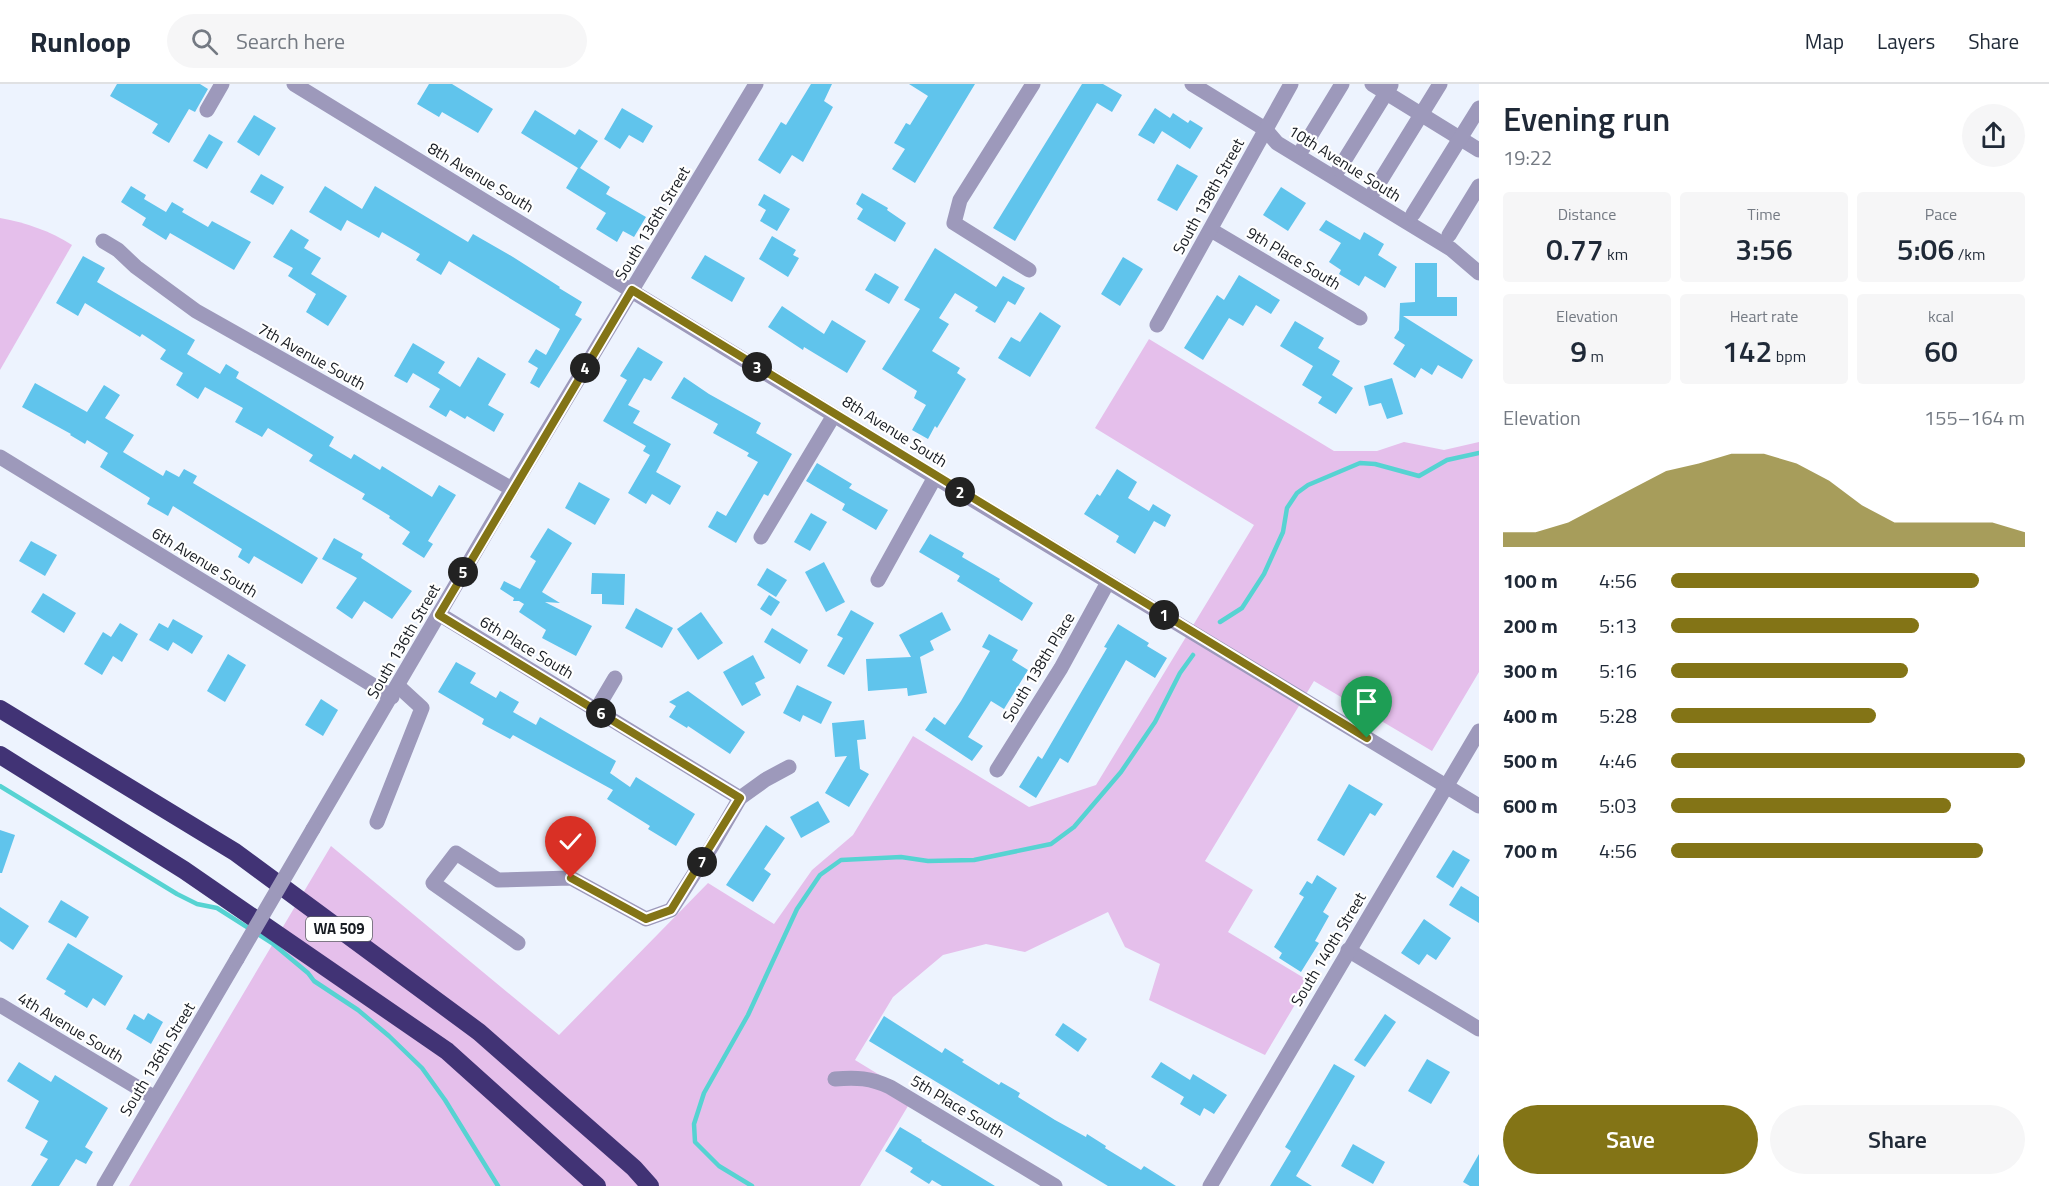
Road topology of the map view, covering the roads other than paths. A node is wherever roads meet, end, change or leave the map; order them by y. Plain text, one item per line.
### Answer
1 (222, 84) edge
2 (294, 84) edge
3 (756, 84) edge
4 (1033, 84) edge
5 (1192, 84) edge
6 (1291, 84) edge
7 (1342, 84) edge
8 (1372, 84) edge
9 (1440, 84) edge
10 (1389, 88) edge
11 (1479, 108) edge
12 (207, 110) dead end
13 (1422, 114) junction
14 (1265, 129) junction
15 (1460, 138) junction
16 (1303, 148) dead end
17 (1479, 150) edge
18 (1339, 169) dead end
19 (1479, 186) edge
20 (1374, 191) dead end
21 (1413, 214) dead end
22 (1211, 230) junction
23 (1449, 235) dead end
24 (103, 241) dead end
25 (1029, 270) dead end
26 (1479, 273) edge
27 (632, 290) junction
28 (1360, 318) dead end
29 (1157, 326) dead end
30 (834, 415) junction
31 (0, 457) edge
32 (935, 477) junction
33 (512, 489) junction
34 (760, 537) dead end
35 (878, 580) dead end
36 (1108, 582) junction
37 (439, 615) junction
38 (615, 678) dead end
39 (395, 692) junction
40 (0, 709) edge
41 (596, 710) junction
42 (1479, 731) edge
43 (0, 755) edge
44 (789, 767) dead end
45 (997, 770) dead end
46 (1446, 786) junction
47 (740, 798) junction
48 (1479, 806) edge
49 (377, 822) dead end
50 (518, 943) dead end
51 (1348, 950) junction
52 (0, 1005) edge
53 (1479, 1029) edge
54 (835, 1079) dead end
55 (155, 1098) junction
56 (104, 1186) edge
57 (597, 1186) edge
58 (650, 1186) edge
59 (1055, 1186) edge
60 (1210, 1186) edge

1 - 12 street
2 - 27 street, 8th Avenue South
3 - 27 street, South 136th Street
4 - 25 street
5 - 14 street, 10th Avenue South
6 - 14 street, South 138th Street
7 - 16 street
8 - 10 street
9 - 13 street
10 - 13 street
10 - 18 street
11 - 15 street
13 - 15 street
13 - 20 street
14 - 22 street, South 138th Street
14 - 26 street, 10th Avenue South
15 - 17 street
15 - 21 street
19 - 23 street
22 - 28 street, 9th Place South
22 - 29 street, South 138th Street
24 - 33 street, 7th Avenue South
27 - 30 street, 8th Avenue South
27 - 33 street, South 136th Street
30 - 32 street, 8th Avenue South
30 - 34 street
31 - 39 street, 6th Avenue South
32 - 35 street
32 - 36 street, 8th Avenue South
33 - 37 street, South 136th Street
36 - 45 street, South 138th Place
36 - 46 street, 8th Avenue South
37 - 39 street, South 136th Street
37 - 41 street, 6th Place South
38 - 41 street
39 - 49 street, 6th Avenue South
39 - 55 street, South 136th Street, bridge
40 - 58 highway, WA 509
41 - 47 street, 6th Place South
42 - 46 street, South 140th Street
43 - 57 highway, WA 509
44 - 47 street
46 - 48 street, 8th Avenue South
46 - 51 street, South 140th Street
47 - 50 street
51 - 53 street
51 - 60 street, South 140th Street
52 - 55 street, 4th Avenue South
54 - 59 street, 5th Place South
55 - 56 street, South 136th Street

